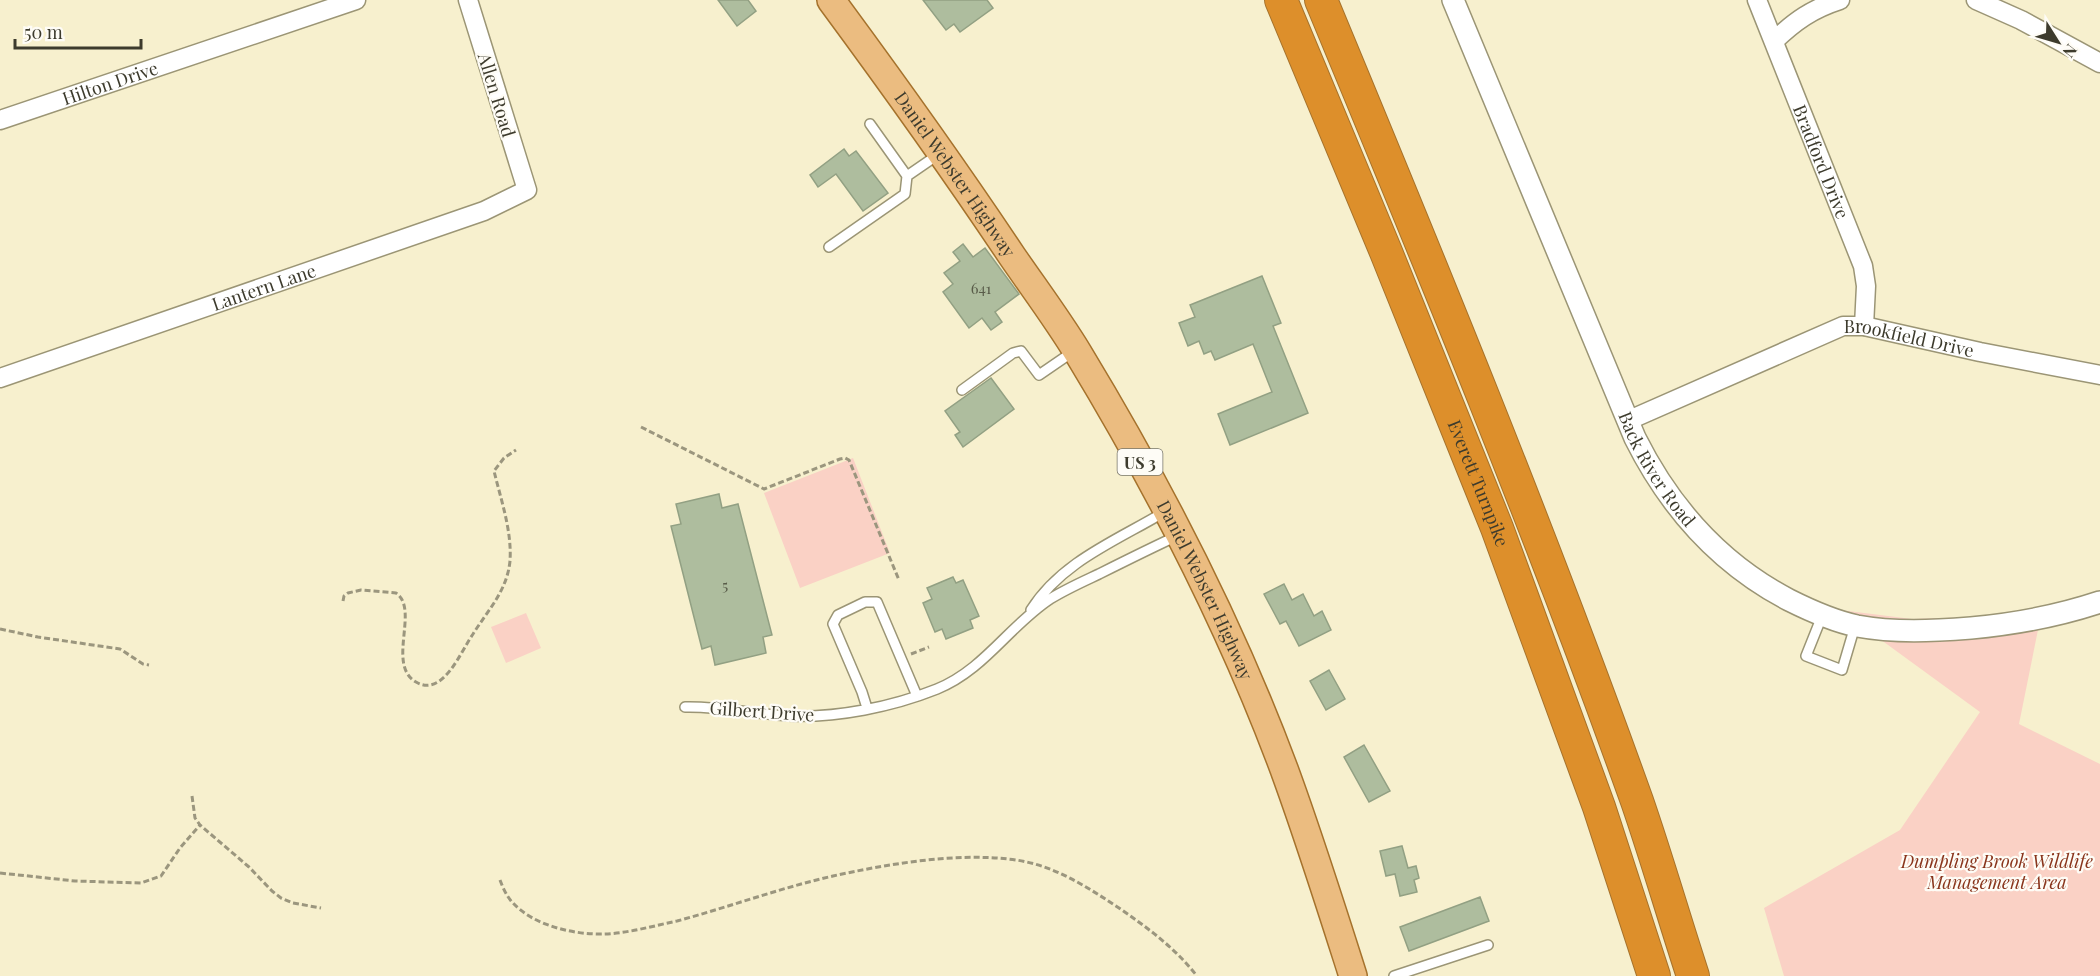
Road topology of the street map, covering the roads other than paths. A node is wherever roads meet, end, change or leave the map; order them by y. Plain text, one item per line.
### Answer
1 (356, 0) edge
2 (468, 0) edge
3 (831, 0) edge
4 (1281, 0) edge
5 (1321, 0) edge
6 (1453, 0) edge
7 (1757, 0) edge
8 (1840, 0) edge
9 (1976, 0) edge
10 (1774, 41) junction
11 (2100, 63) edge
12 (0, 120) edge
13 (870, 124) dead end
14 (940, 152) junction
15 (907, 176) junction
16 (527, 190) joint
17 (829, 247) dead end
18 (1864, 326) junction
19 (1076, 350) junction
20 (2100, 375) edge
21 (0, 378) edge
22 (962, 390) dead end
23 (1628, 421) junction
24 (1167, 511) junction
25 (1179, 534) junction
26 (2100, 602) edge
27 (1822, 616) junction
28 (1026, 617) junction
29 (1855, 626) junction
30 (917, 696) junction
31 (685, 706) dead end
32 (867, 708) junction
33 (1488, 945) dead end
34 (1353, 976) edge
35 (1395, 976) edge
36 (1654, 976) edge
37 (1693, 976) edge

1 - 12 street, Hilton Drive
2 - 16 street, Allen Road
3 - 14 main road, Daniel Webster Highway / US 3
4 - 36 highway, Everett Turnpike
5 - 37 highway, Everett Turnpike
6 - 23 street, Back River Road
7 - 10 street, Bradford Drive
8 - 10 street
9 - 11 street
10 - 18 street, Bradford Drive
13 - 15 lane
14 - 15 lane
14 - 19 main road, Daniel Webster Highway / US 3
15 - 17 lane
16 - 21 street, Lantern Lane
18 - 20 street, Brookfield Drive
18 - 23 street, Brookfield Drive
19 - 22 lane
19 - 24 main road, Daniel Webster Highway / US 3
23 - 27 street, Back River Road
24 - 25 main road, Daniel Webster Highway / US 3
24 - 28 lane, Gilbert Drive
25 - 28 lane, Gilbert Drive
25 - 34 main road, Daniel Webster Highway / US 3
26 - 29 street, Back River Road
27 - 29 street, Back River Road
27 - 29 lane
28 - 30 lane, Gilbert Drive
30 - 32 lane, Gilbert Drive
30 - 32 lane
31 - 32 lane, Gilbert Drive
33 - 35 lane

